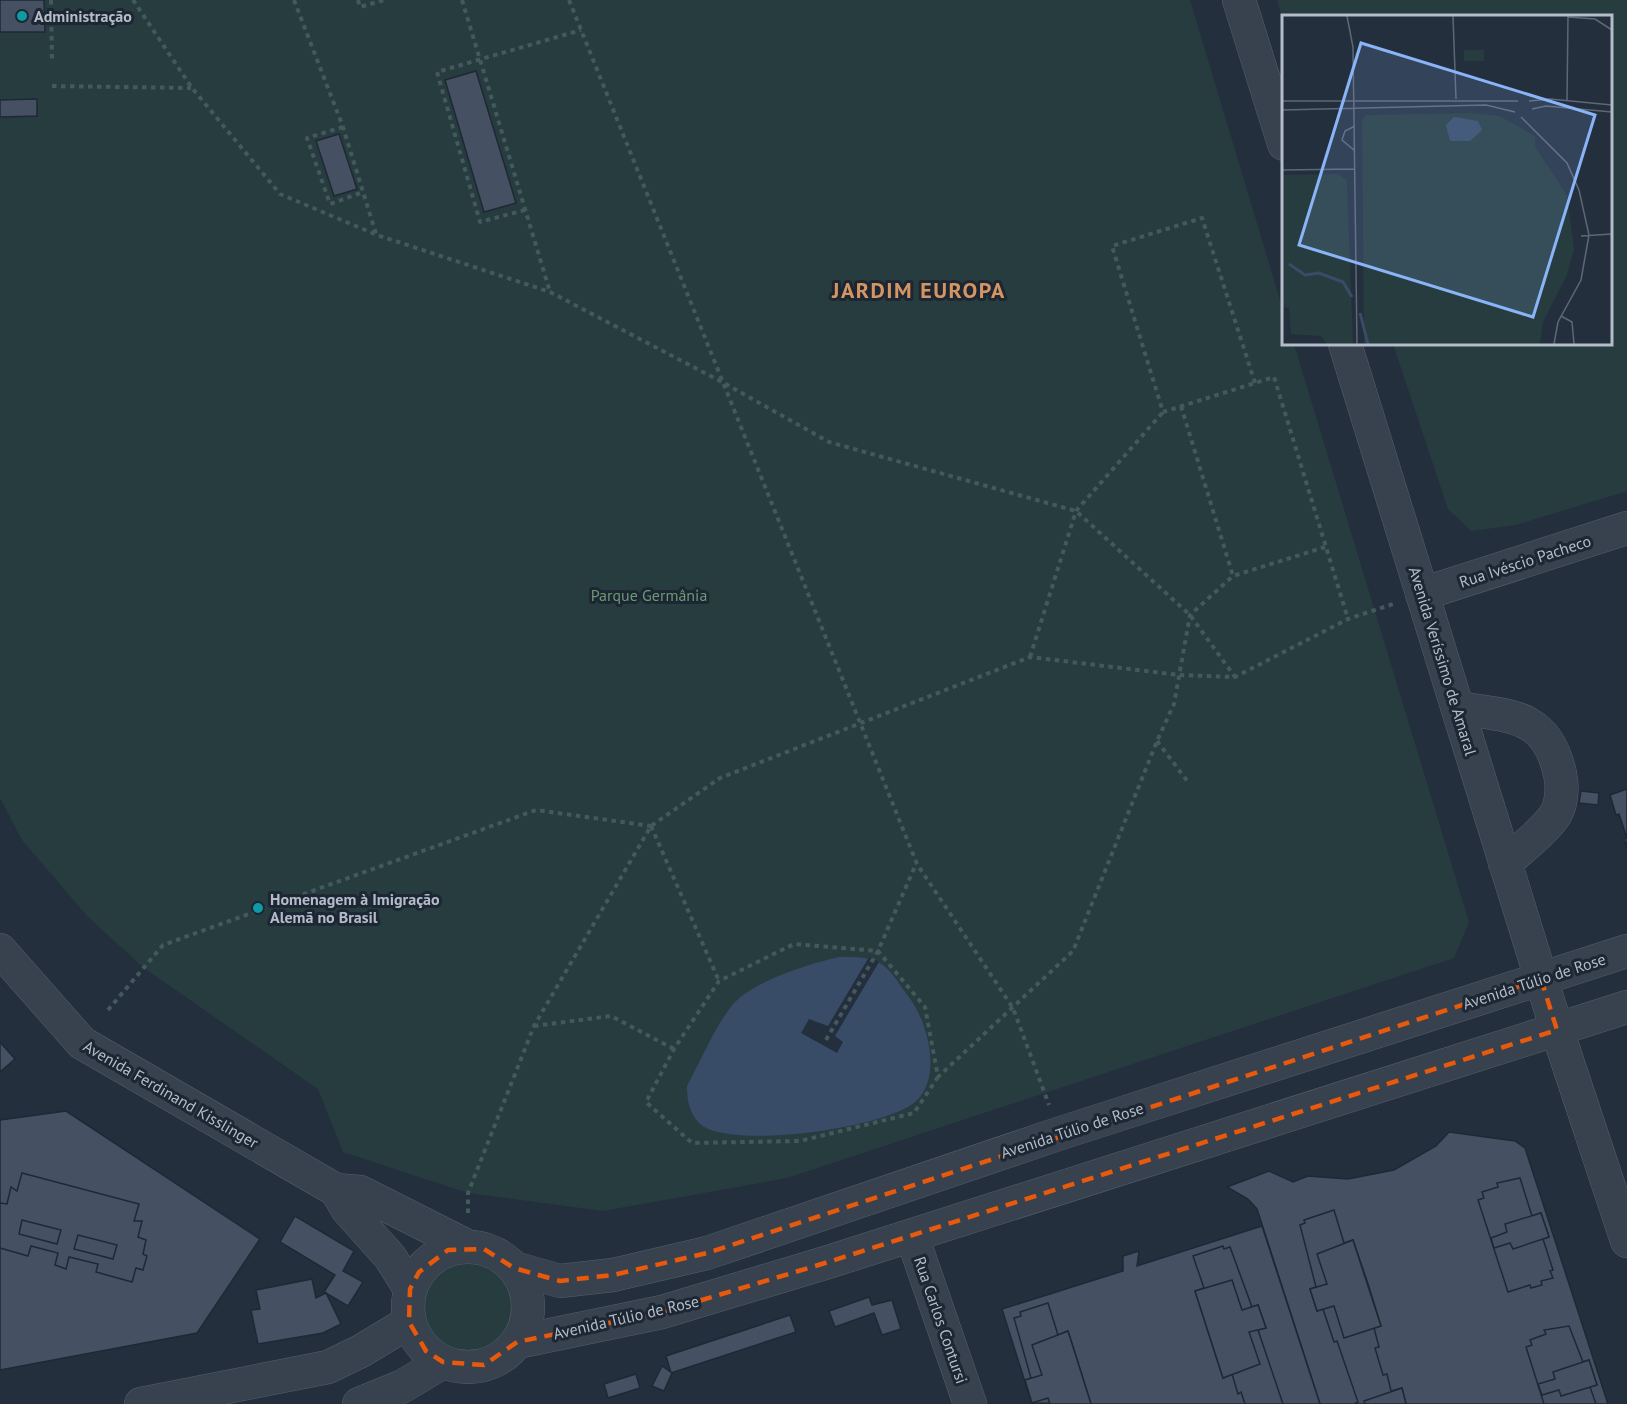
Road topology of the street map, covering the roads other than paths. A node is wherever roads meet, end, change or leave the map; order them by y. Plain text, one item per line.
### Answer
1 (1239, 0) edge
2 (1282, 138) edge
3 (1345, 345) edge
4 (1627, 528) edge
5 (1422, 594) junction
6 (1458, 708) junction
7 (1505, 863) junction
8 (0, 950) edge
9 (1627, 951) edge
10 (1541, 979) junction
11 (1627, 1007) edge
12 (1557, 1030) junction
13 (336, 1190) junction
14 (912, 1236) junction
15 (1627, 1241) edge
16 (467, 1246) junction
17 (514, 1268) junction
18 (410, 1289) junction
19 (409, 1322) junction
20 (517, 1342) junction
21 (443, 1362) junction
22 (141, 1404) edge
23 (359, 1404) edge
24 (970, 1404) edge

1 - 2 street
3 - 5 street, Avenida Veríssimo de Amaral
4 - 5 street, Rua Ivéscio Pacheco
5 - 6 street, Avenida Veríssimo de Amaral
6 - 7 street, Avenida Veríssimo de Amaral
6 - 7 street
7 - 10 street, Avenida Veríssimo de Amaral
8 - 13 street, Avenida Ferdinand Kisslinger
9 - 10 street, Avenida Túlio de Rose
10 - 12 street, Avenida Veríssimo de Amaral
10 - 17 street, Avenida Túlio de Rose
11 - 12 street, Avenida Túlio de Rose
12 - 14 street, Avenida Túlio de Rose
12 - 15 street, Avenida Veríssimo de Amaral
13 - 16 street, Avenida Ferdinand Kisslinger
13 - 18 street, Avenida Ferdinand Kisslinger
14 - 20 street, Avenida Túlio de Rose
14 - 24 street, Rua Carlos Contursi
16 - 17 street
16 - 18 street
17 - 20 street
18 - 19 street
19 - 21 street
19 - 22 street
20 - 21 street
21 - 23 street

